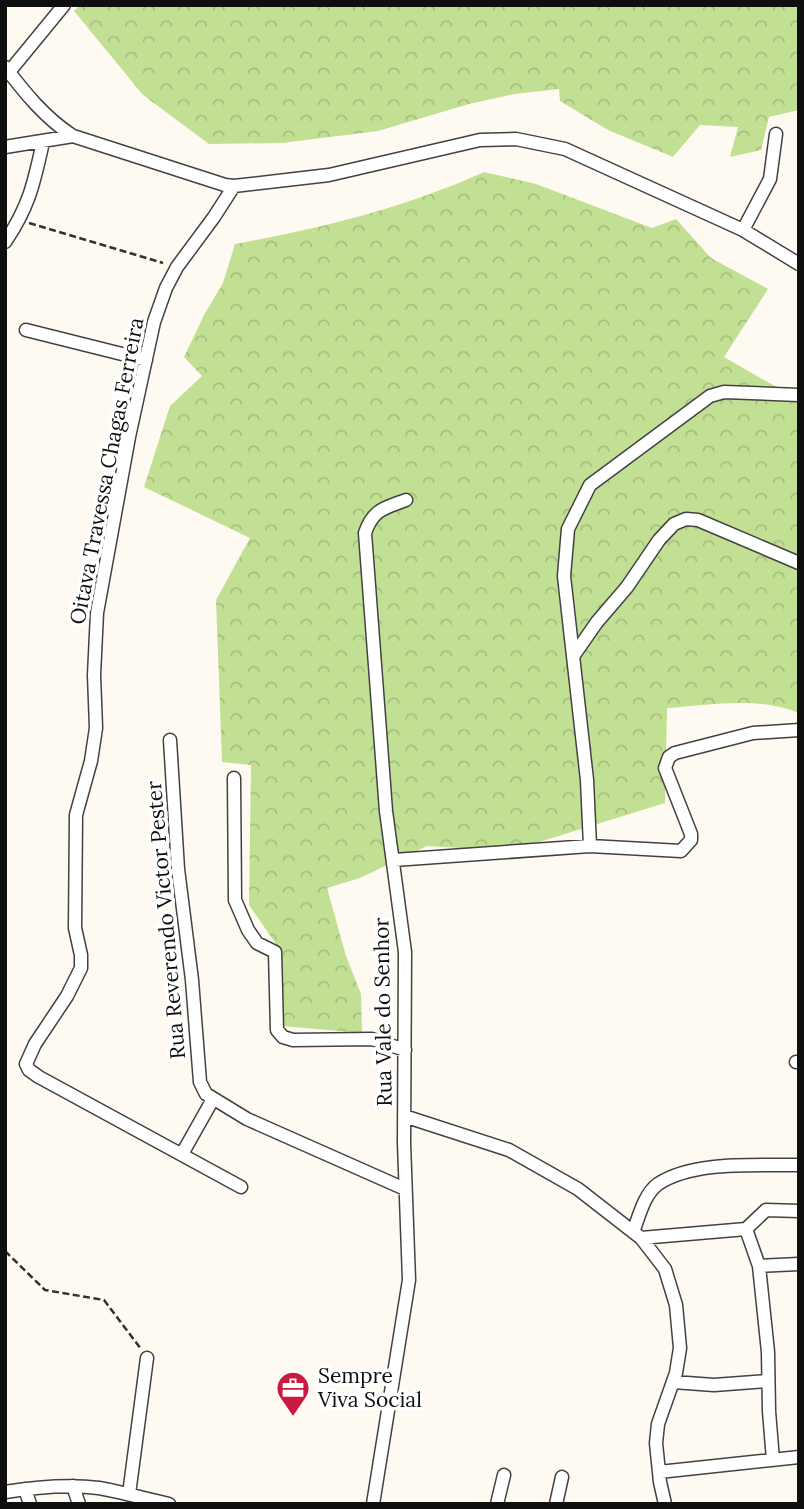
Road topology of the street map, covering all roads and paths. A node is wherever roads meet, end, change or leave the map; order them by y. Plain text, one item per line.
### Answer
1 (64, 5) edge
2 (7, 69) edge
3 (776, 134) dead end
4 (73, 136) junction
5 (43, 142) junction
6 (5, 147) edge
7 (234, 186) junction
8 (20, 220) junction
9 (743, 230) junction
10 (5, 242) edge
11 (799, 264) edge
12 (177, 267) junction
13 (26, 330) dead end
14 (146, 360) junction
15 (799, 395) edge
16 (406, 500) dead end
17 (799, 563) edge
18 (574, 655) junction
19 (799, 730) edge
20 (170, 740) dead end
21 (234, 778) dead end
22 (590, 846) junction
23 (394, 860) junction
24 (405, 1050) junction
25 (210, 1097) junction
26 (404, 1116) junction
27 (182, 1154) junction
28 (799, 1165) edge
29 (241, 1187) dead end
30 (405, 1189) junction
31 (799, 1210) edge
32 (746, 1229) junction
33 (637, 1235) junction
34 (5, 1251) edge
35 (799, 1264) edge
36 (759, 1266) junction
37 (147, 1358) joint
38 (768, 1381) junction
39 (673, 1382) junction
40 (799, 1457) edge
41 (773, 1460) junction
42 (659, 1472) junction
43 (504, 1475) dead end
44 (562, 1477) dead end
45 (73, 1486) junction
46 (25, 1489) junction
47 (5, 1492) edge
48 (129, 1494) junction
49 (164, 1503) edge
50 (30, 1504) edge
51 (79, 1504) edge
52 (373, 1504) edge
53 (497, 1504) edge
54 (556, 1504) edge
55 (665, 1504) edge

1 - 2 street
2 - 4 street
3 - 9 street
4 - 5 street
4 - 7 street
5 - 6 street
5 - 8 street
7 - 9 street
7 - 12 street, Oitava Travessa Chagas Ferreira
8 - 10 street
8 - 12 path
9 - 11 street
12 - 14 street, Oitava Travessa Chagas Ferreira
13 - 14 street
14 - 27 street, Oitava Travessa Chagas Ferreira
15 - 18 street
16 - 23 street, Rua Vale do Senhor
17 - 18 street
18 - 22 street
19 - 22 street
20 - 25 street, Rua Reverendo Victor Pester
21 - 24 street
22 - 23 street
23 - 24 street, Rua Vale do Senhor
24 - 26 street, Rua Vale do Senhor
25 - 27 street
25 - 30 street
26 - 30 street, Rua Vale do Senhor
26 - 33 street
27 - 29 street, Oitava Travessa Chagas Ferreira
28 - 33 street
30 - 52 street, Rua Vale do Senhor
31 - 32 street
32 - 33 street
32 - 36 street
33 - 39 street
34 - 37 path
35 - 36 street
36 - 38 street
37 - 48 street
38 - 39 street
38 - 41 street
39 - 42 street
40 - 41 street
41 - 42 street
42 - 55 street
43 - 53 street
44 - 54 street
45 - 46 street
45 - 48 street
45 - 51 street
46 - 47 street
46 - 50 street
48 - 49 street

